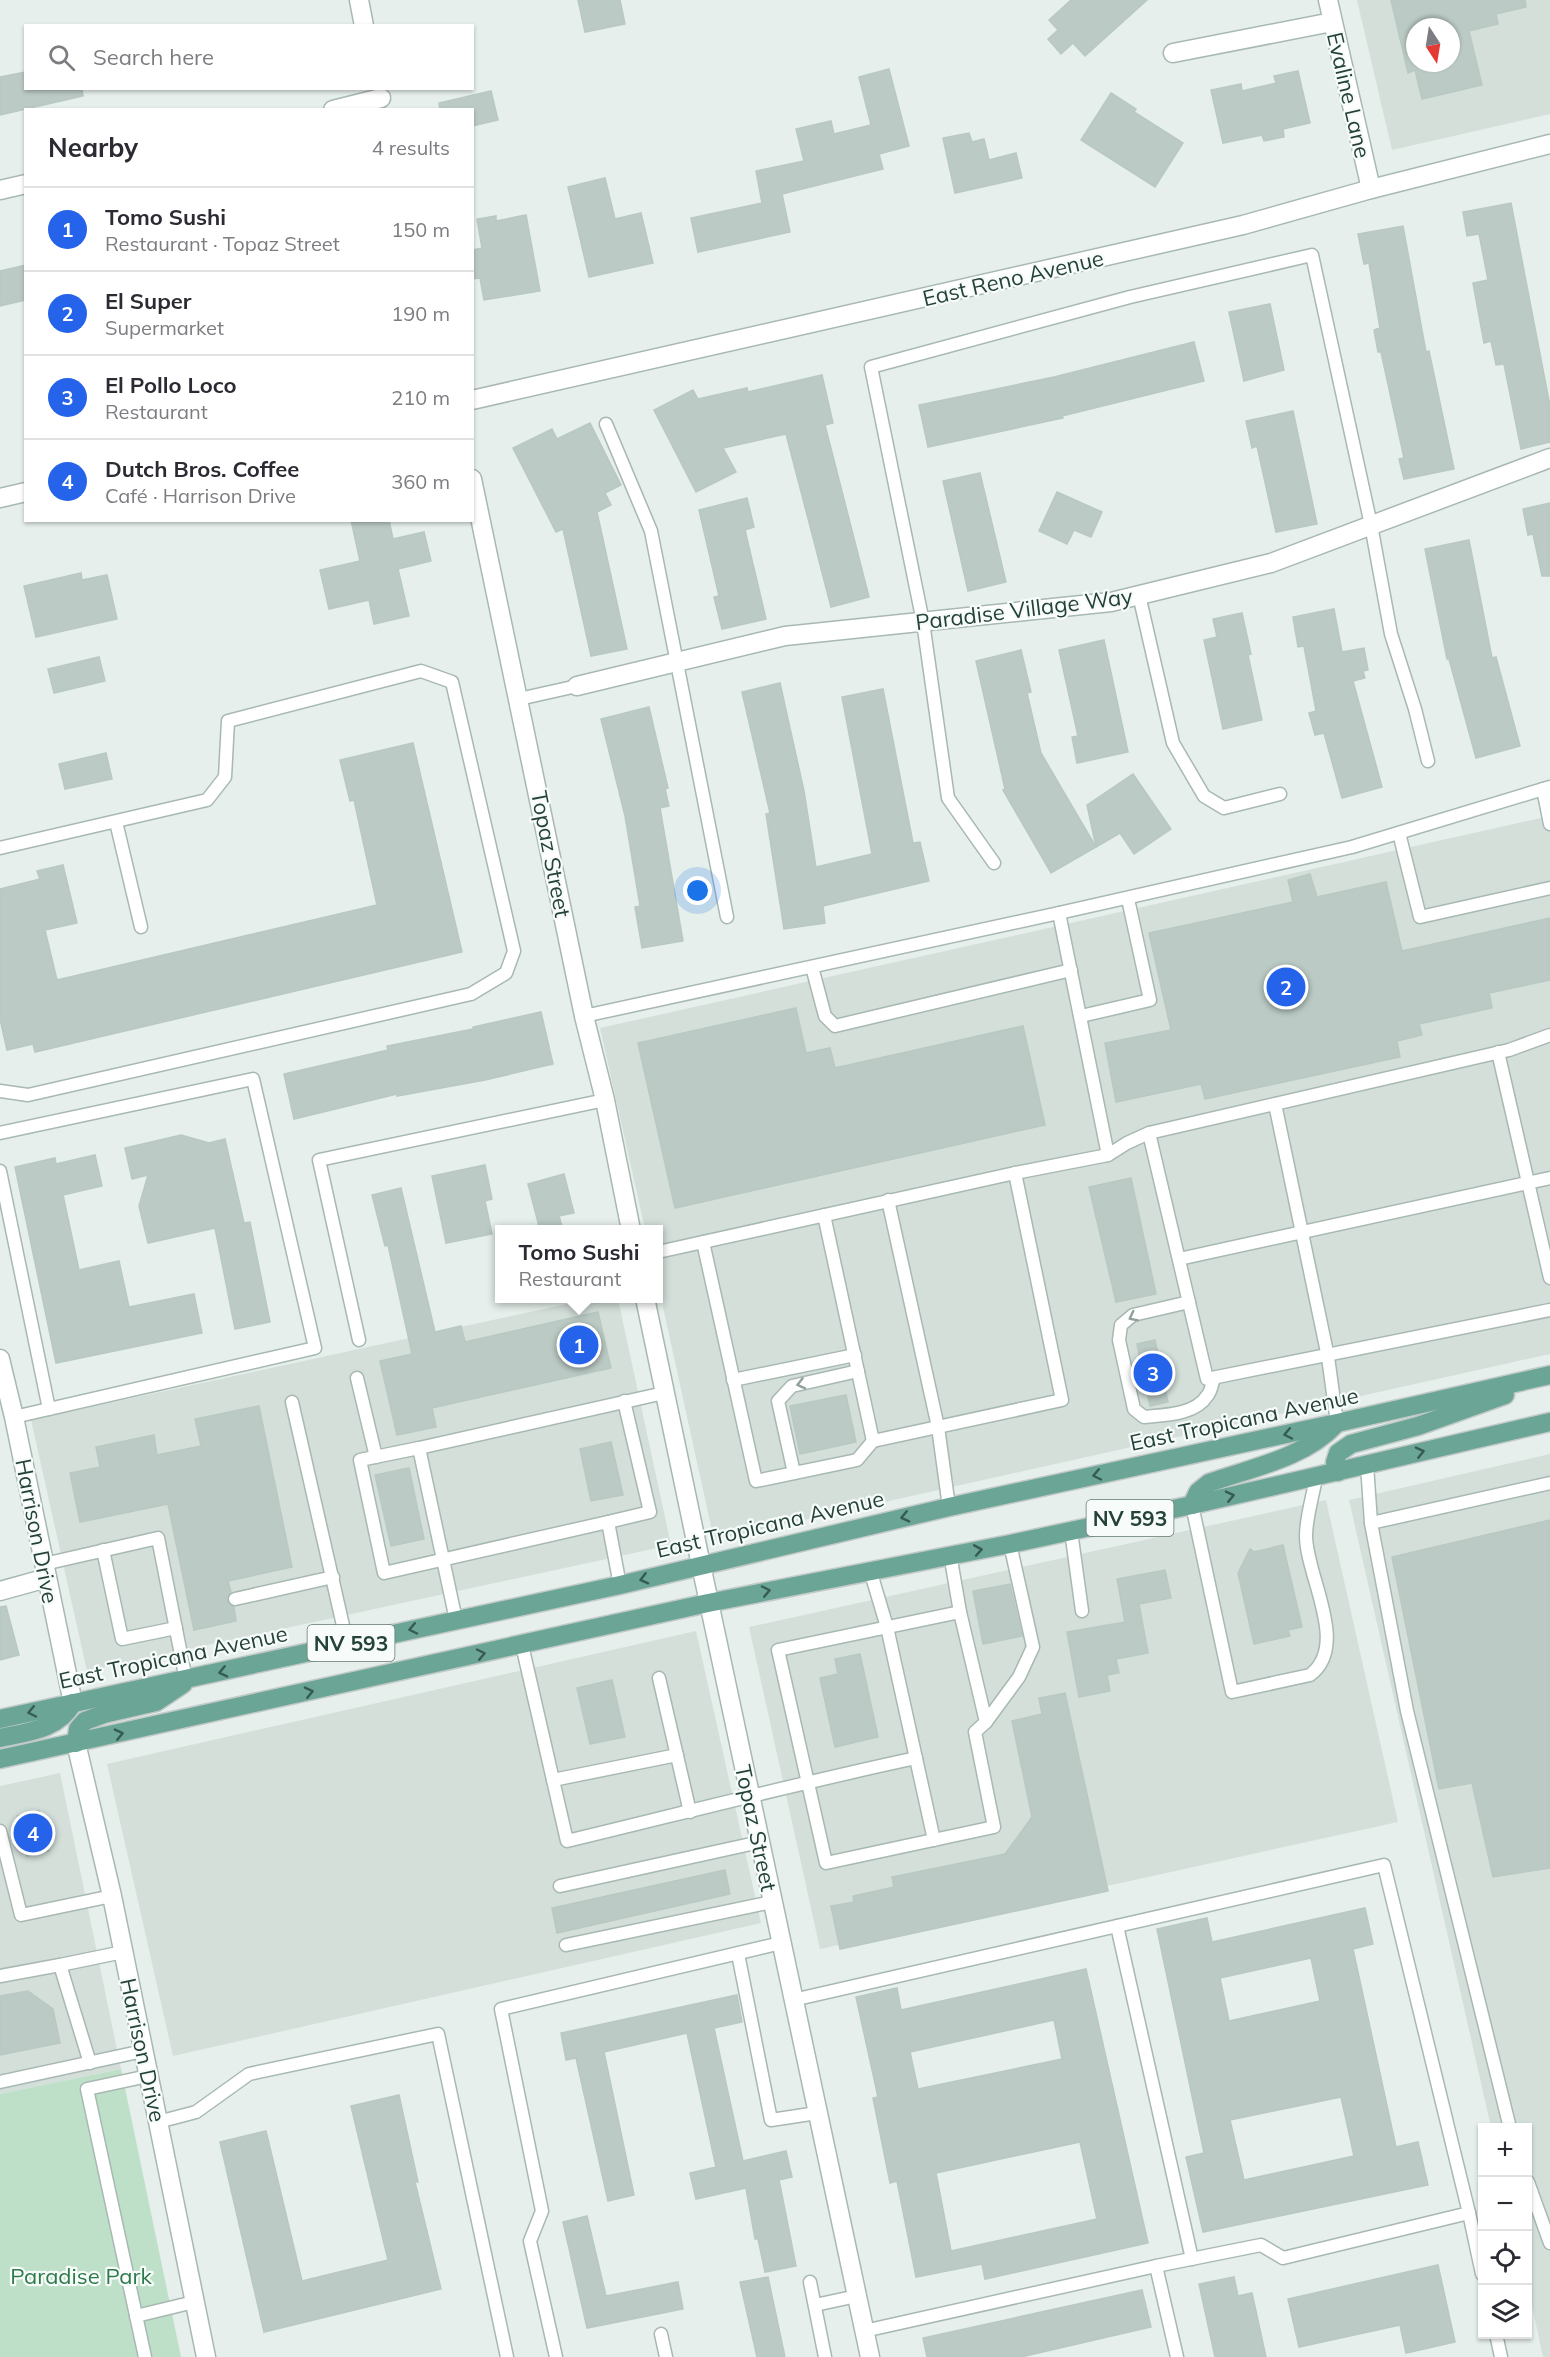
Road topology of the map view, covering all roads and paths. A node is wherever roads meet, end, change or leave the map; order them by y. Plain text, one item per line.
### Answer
1 (359, 0) edge
2 (1328, 0) edge
3 (1332, 22) junction
4 (364, 24) edge
5 (1173, 54) dead end
6 (381, 99) edge
7 (342, 108) edge
8 (1550, 144) edge
9 (24, 184) edge
10 (1371, 189) junction
11 (0, 190) edge
12 (474, 400) edge
13 (606, 424) dead end
14 (1550, 458) edge
15 (474, 488) edge
16 (24, 492) edge
17 (0, 498) edge
18 (1371, 525) junction
19 (1139, 595) junction
20 (923, 622) junction
21 (676, 662) junction
22 (577, 686) joint
23 (519, 699) junction
24 (1428, 761) dead end
25 (1547, 788) edge
26 (1280, 794) dead end
27 (116, 822) junction
28 (1550, 824) edge
29 (1399, 832) junction
30 (0, 848) edge
31 (994, 863) dead end
32 (1550, 888) edge
33 (1128, 899) junction
34 (1059, 913) junction
35 (727, 917) dead end
36 (141, 927) dead end
37 (813, 967) junction
38 (1071, 970) junction
39 (584, 1016) junction
40 (1081, 1016) junction
41 (1550, 1035) edge
42 (1498, 1052) junction
43 (0, 1091) edge
44 (604, 1100) junction
45 (1275, 1104) junction
46 (0, 1133) edge
47 (1149, 1133) junction
48 (1108, 1155) junction
49 (0, 1171) edge
50 (1015, 1173) junction
51 (1550, 1178) edge
52 (1528, 1182) junction
53 (888, 1200) junction
54 (825, 1215) junction
55 (630, 1225) edge
56 (1302, 1233) junction
57 (703, 1242) junction
58 (663, 1251) edge
59 (1179, 1259) junction
60 (1550, 1278) edge
61 (1189, 1302) junction
62 (646, 1303) edge
63 (1550, 1310) edge
64 (359, 1340) dead end
65 (855, 1355) junction
66 (1328, 1357) junction
67 (0, 1359) edge
68 (858, 1371) junction
69 (1546, 1376) edge
70 (357, 1378) dead end
71 (1214, 1378) junction
72 (733, 1380) junction
73 (664, 1393) junction
74 (624, 1401) junction
75 (292, 1402) dead end
76 (49, 1409) junction
77 (14, 1417) junction
78 (1550, 1422) edge
79 (1337, 1424) junction
80 (938, 1427) junction
81 (873, 1441) junction
82 (419, 1448) junction
83 (376, 1457) junction
84 (1367, 1465) junction
85 (1338, 1472) junction
86 (794, 1473) junction
87 (1316, 1477) junction
88 (1550, 1483) edge
89 (1192, 1505) junction
90 (949, 1507) junction
91 (608, 1522) junction
92 (1371, 1523) junction
93 (1071, 1531) junction
94 (1010, 1544) junction
95 (103, 1550) junction
96 (950, 1554) junction
97 (443, 1561) junction
98 (701, 1565) junction
99 (870, 1570) junction
100 (45, 1571) junction
101 (333, 1577) junction
102 (620, 1585) junction
103 (0, 1591) edge
104 (235, 1599) dead end
105 (708, 1603) junction
106 (1082, 1611) dead end
107 (960, 1612) junction
108 (456, 1620) junction
109 (887, 1627) junction
110 (176, 1628) junction
111 (347, 1643) junction
112 (522, 1645) junction
113 (659, 1678) dead end
114 (186, 1680) junction
115 (73, 1703) junction
116 (0, 1719) edge
117 (986, 1722) junction
118 (0, 1738) edge
119 (76, 1743) junction
120 (677, 1755) junction
121 (916, 1758) junction
122 (0, 1759) edge
123 (554, 1780) junction
124 (807, 1781) junction
125 (750, 1798) junction
126 (690, 1812) junction
127 (0, 1831) edge
128 (934, 1840) junction
129 (760, 1842) junction
130 (560, 1886) dead end
131 (112, 1896) junction
132 (772, 1902) junction
133 (1117, 1926) junction
134 (781, 1943) junction
135 (566, 1945) dead end
136 (123, 1952) junction
137 (738, 1954) junction
138 (60, 1965) junction
139 (0, 1976) edge
140 (793, 2000) junction
141 (143, 2051) junction
142 (90, 2063) junction
143 (148, 2076) junction
144 (0, 2082) edge
145 (817, 2113) junction
146 (158, 2122) junction
147 (1509, 2123) edge
148 (1532, 2195) edge
149 (1469, 2213) junction
150 (1550, 2243) edge
151 (1478, 2255) edge
152 (1192, 2259) junction
153 (1156, 2266) junction
154 (810, 2282) dead end
155 (857, 2296) junction
156 (194, 2302) junction
157 (815, 2305) junction
158 (136, 2316) junction
159 (864, 2331) junction
160 (661, 2334) dead end
161 (1497, 2339) edge
162 (145, 2357) edge
163 (206, 2357) edge
164 (507, 2357) edge
165 (556, 2357) edge
166 (666, 2357) edge
167 (825, 2357) edge
168 (870, 2357) edge
169 (1177, 2357) edge
170 (1501, 2357) edge

1 - 4 street
2 - 3 street, Evaline Lane
3 - 5 street
3 - 10 street, Evaline Lane
6 - 7 street
8 - 10 street, East Reno Avenue
9 - 11 street
10 - 12 street, East Reno Avenue
13 - 21 lane
14 - 18 street, Paradise Village Way
15 - 23 street, Topaz Street
16 - 17 street
18 - 19 street, Paradise Village Way
18 - 20 lane
18 - 24 lane
19 - 20 street, Paradise Village Way
19 - 26 lane
20 - 21 street, Paradise Village Way
20 - 31 lane
21 - 22 street, Paradise Village Way
21 - 35 lane
22 - 23 lane, Paradise Village Way
23 - 39 street, Topaz Street
25 - 28 lane
25 - 29 lane
27 - 30 lane
27 - 36 lane
27 - 43 lane
29 - 32 lane
29 - 33 lane
33 - 34 lane
33 - 40 lane
34 - 37 lane
34 - 38 lane
37 - 38 lane
37 - 39 lane
38 - 40 lane
39 - 44 street, Topaz Street
40 - 48 lane
41 - 42 lane
42 - 45 lane
42 - 52 lane
44 - 55 street, Topaz Street
44 - 64 lane
45 - 47 lane
45 - 56 lane
46 - 76 lane
47 - 48 lane
47 - 59 lane
48 - 50 lane
49 - 76 lane
50 - 53 lane
50 - 80 lane
51 - 52 lane
52 - 56 lane
52 - 60 lane
53 - 54 lane
53 - 80 lane
54 - 57 lane
54 - 65 lane
56 - 59 lane
56 - 66 lane
57 - 58 lane
57 - 72 lane
59 - 61 lane
61 - 71 lane
61 -> 71 lane
62 - 73 street, Topaz Street
63 - 66 lane
65 - 68 lane
65 - 72 lane
66 - 71 lane
66 - 79 lane
67 - 77 street, Harrison Drive
68 - 81 lane
68 -> 86 lane
69 - 79 main road, East Tropicana Avenue / NV 593
69 - 85 main road
70 - 83 lane
72 - 86 lane
73 - 74 lane
73 - 98 street, Topaz Street
74 - 82 lane
74 - 91 lane
75 - 101 lane
76 - 77 lane
77 - 100 street, Harrison Drive
84 -> 78 main road, NV 593
79 - 89 main road
79 -> 90 main road, East Tropicana Avenue / NV 593
80 - 81 lane
80 - 90 lane
81 - 86 lane
82 - 83 lane
82 - 97 lane
83 - 97 lane
84 - 85 main road, NV 593
84 - 92 lane
85 - 87 main road, NV 593
89 -> 87 main road, NV 593
87 - 89 lane
88 - 92 lane
89 - 93 main road, NV 593
90 -> 98 main road, East Tropicana Avenue / NV 593
91 - 97 lane
91 - 102 lane
92 - 147 lane
93 - 94 main road, NV 593
93 - 106 lane
96 -> 94 main road, NV 593
94 - 117 lane
95 - 100 lane
95 - 110 lane
95 - 110 lane
96 - 99 main road, NV 593
96 - 107 lane
97 - 108 lane
98 -> 102 main road, East Tropicana Avenue / NV 593
98 - 105 street, Topaz Street
105 -> 99 main road, NV 593
99 - 109 lane
100 - 103 street
100 - 115 street, Harrison Drive
101 - 104 lane
101 - 111 lane
102 - 108 main road, East Tropicana Avenue / NV 593
105 - 112 main road, NV 593
105 - 125 street, Topaz Street
107 - 109 lane
107 - 117 lane
108 -> 111 main road, East Tropicana Avenue / NV 593
109 - 121 lane
109 - 124 lane
110 - 114 lane
111 -> 114 main road, East Tropicana Avenue / NV 593
119 -> 112 main road, NV 593
112 - 123 lane
113 - 120 lane
114 - 115 main road, East Tropicana Avenue / NV 593
114 - 119 main road
115 -> 116 main road, East Tropicana Avenue / NV 593
115 - 118 main road
117 - 128 lane
119 - 122 main road, NV 593
119 - 131 street, Harrison Drive
120 - 123 lane
120 - 126 lane
121 - 124 lane
121 - 128 lane
123 - 126 lane
124 - 125 lane
124 - 128 lane
125 - 126 lane
125 - 129 street, Topaz Street
127 - 131 lane
129 - 130 lane
129 - 132 street, Topaz Street
131 - 136 street, Harrison Drive
132 - 134 street, Topaz Street
132 - 135 lane
133 - 140 lane
133 - 149 lane
133 - 152 lane
134 - 137 lane
134 - 140 street, Topaz Street
136 - 138 lane
136 - 141 street, Harrison Drive
137 - 145 lane
137 - 165 lane
138 - 139 lane
138 - 142 lane
140 - 145 street, Topaz Street
141 - 142 lane
141 - 143 street, Harrison Drive
142 - 144 lane
143 - 146 street, Harrison Drive
143 - 158 lane
145 - 155 street, Topaz Street
146 - 156 street, Harrison Drive
146 - 164 lane
148 - 150 lane
149 - 151 lane
149 - 152 lane
152 - 153 lane
153 - 159 lane
153 - 169 lane
154 - 157 lane
155 - 157 lane
155 - 159 street, Topaz Street
156 - 158 lane
156 - 163 street, Harrison Drive
157 - 167 lane
158 - 162 lane
159 - 168 street, Topaz Street
160 - 166 lane
161 - 170 lane

